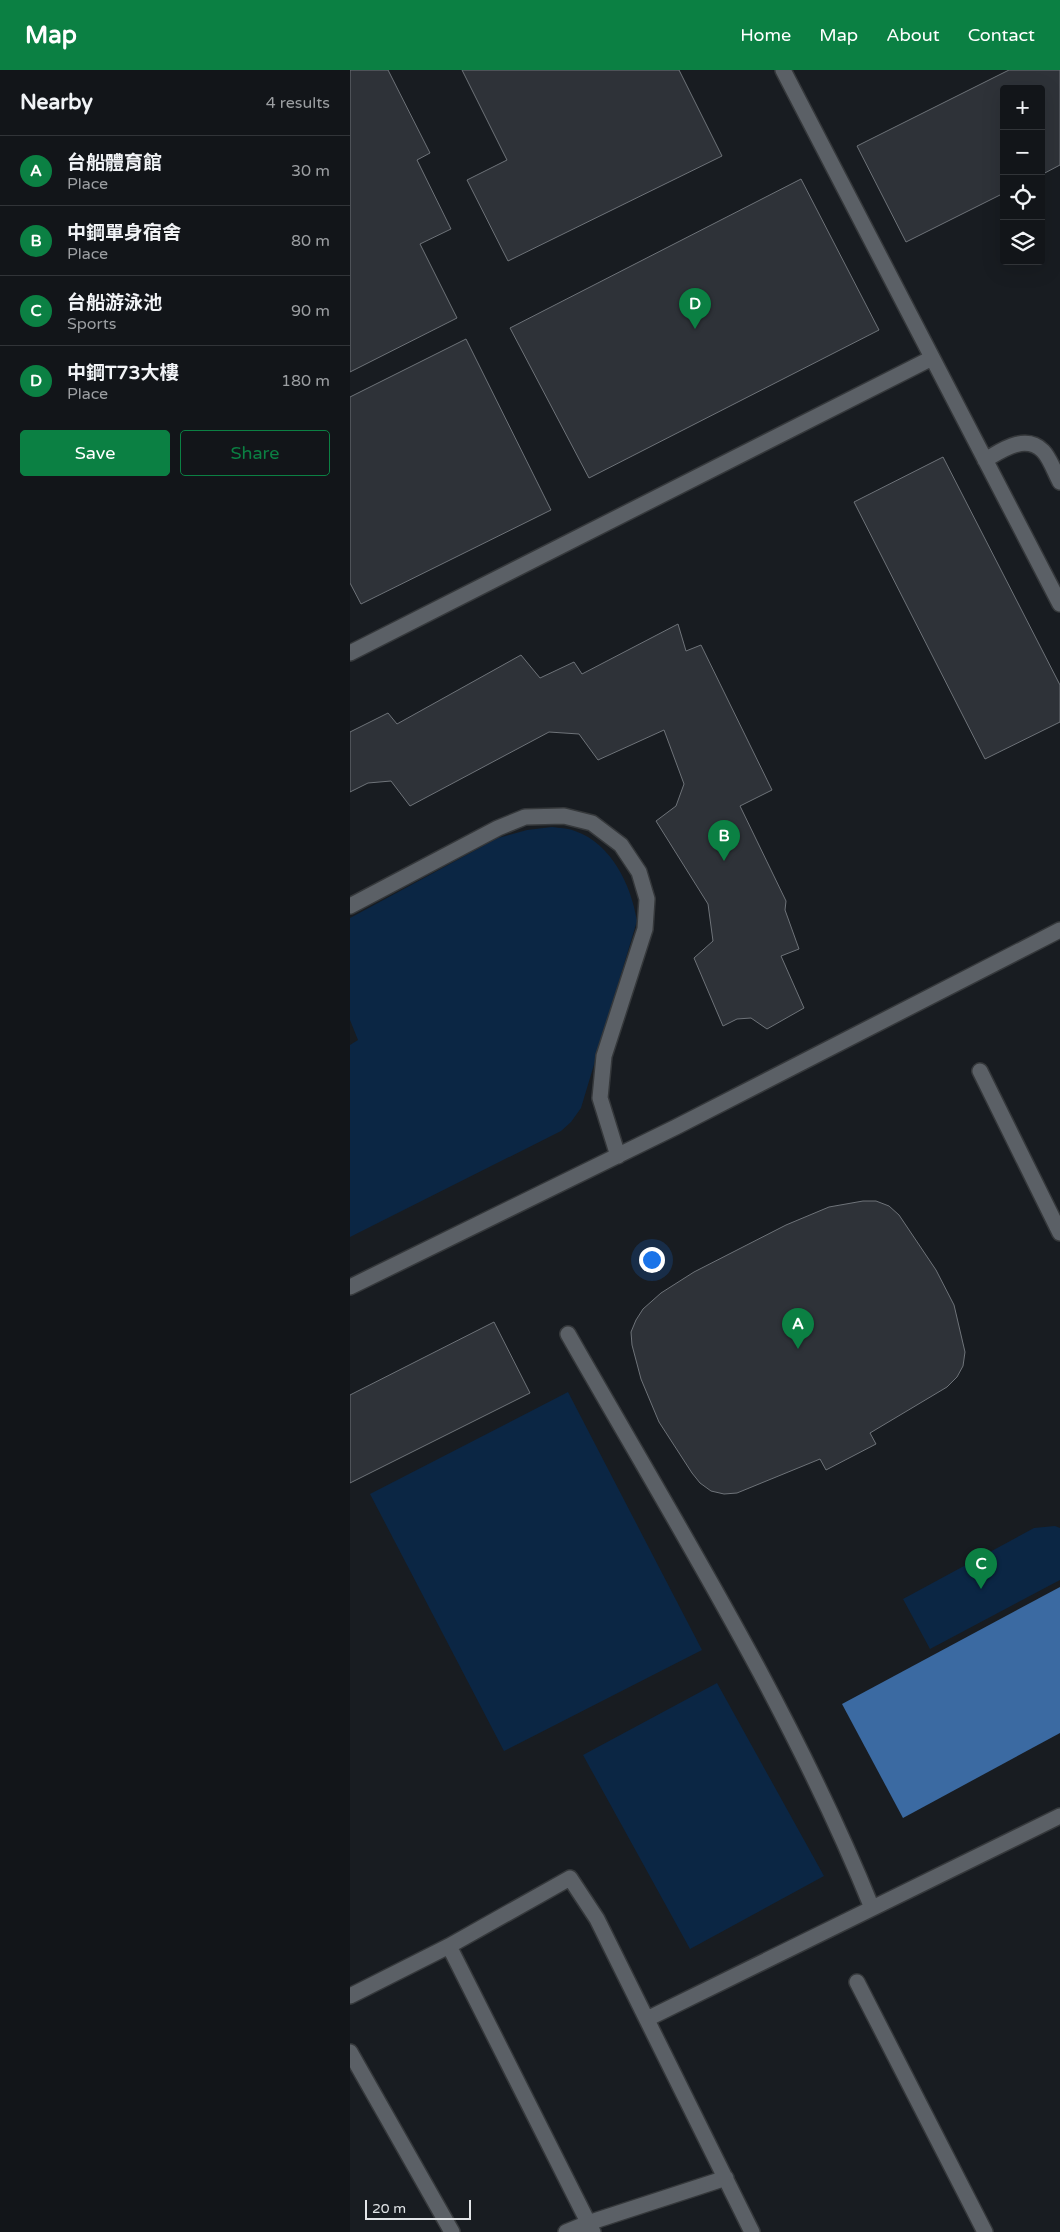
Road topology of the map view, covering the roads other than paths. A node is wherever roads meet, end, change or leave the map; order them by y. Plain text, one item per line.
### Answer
1 (784, 70) edge
2 (932, 358) junction
3 (985, 460) junction
4 (1060, 482) edge
5 (1054, 578) edge
6 (1060, 604) edge
7 (350, 653) edge
8 (350, 906) edge
9 (1060, 930) edge
10 (980, 1071) dead end
11 (618, 1156) junction
12 (1060, 1233) edge
13 (350, 1287) edge
14 (568, 1334) dead end
15 (1060, 1816) edge
16 (872, 1908) junction
17 (448, 1946) junction
18 (857, 1982) dead end
19 (350, 1996) edge
20 (647, 2019) junction
21 (350, 2052) edge
22 (726, 2178) junction
23 (590, 2227) edge
24 (452, 2232) edge
25 (566, 2232) edge
26 (752, 2232) edge
27 (985, 2232) edge

1 - 2 lane
2 - 3 lane
2 - 7 lane
3 - 4 lane
3 - 5 lane
5 - 6 lane
8 - 11 lane
9 - 11 lane
10 - 12 lane
11 - 13 lane
14 - 16 lane
15 - 16 lane
16 - 20 lane
17 - 19 lane
17 - 20 lane
17 - 23 lane
18 - 27 lane
20 - 22 lane
21 - 24 lane
22 - 23 lane
22 - 26 lane
23 - 25 lane

